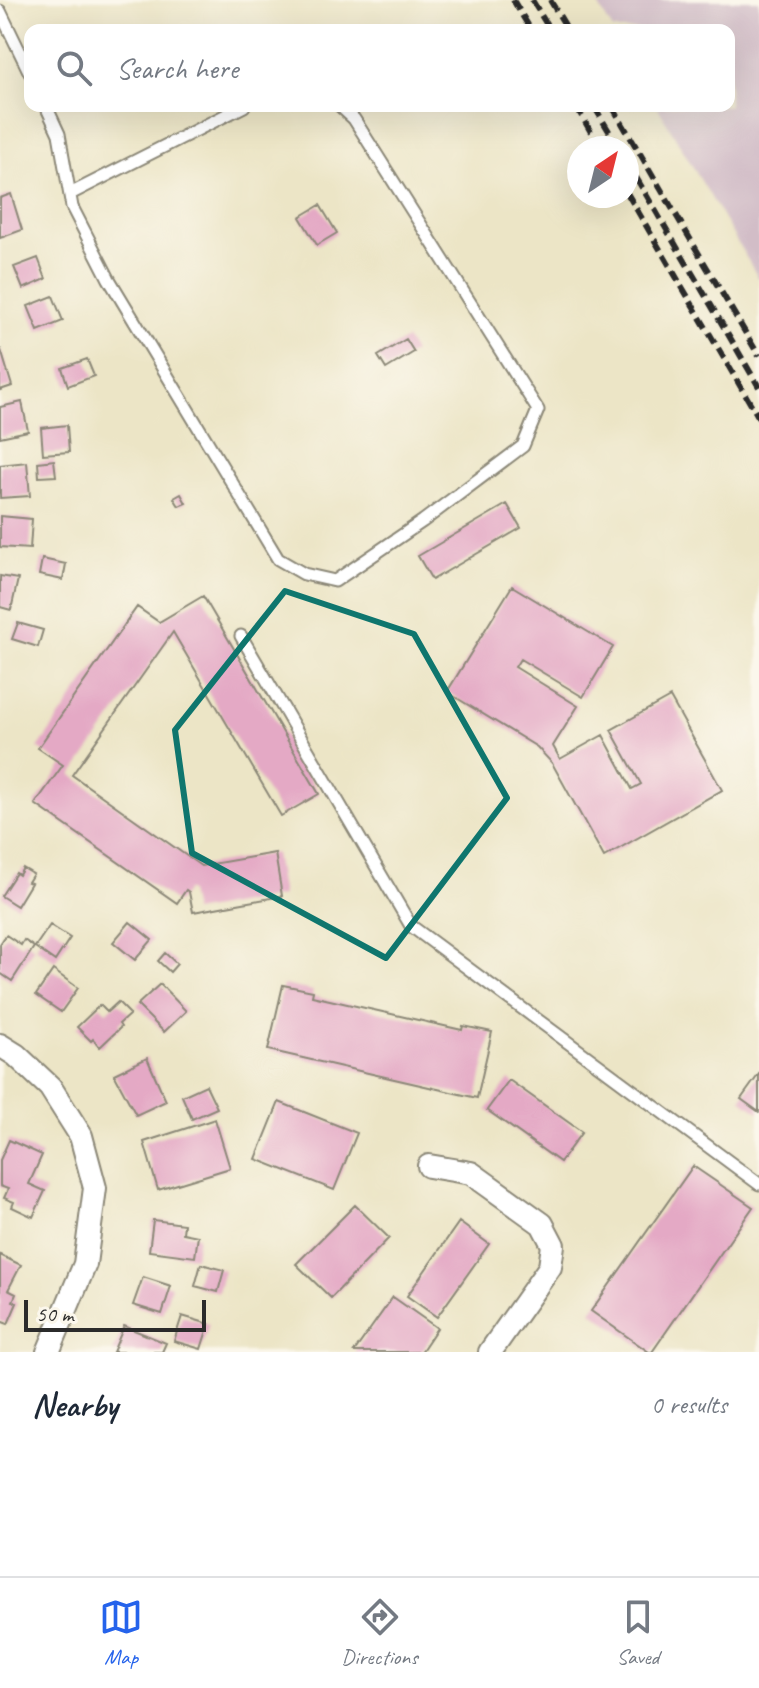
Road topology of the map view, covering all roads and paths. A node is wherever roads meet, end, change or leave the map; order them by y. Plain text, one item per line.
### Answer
1 (0, 11) edge
2 (24, 61) edge
3 (49, 112) edge
4 (232, 112) edge
5 (346, 112) edge
6 (70, 194) junction
7 (241, 636) dead end
8 (0, 1045) edge
9 (429, 1166) dead end
10 (759, 1184) edge
11 (48, 1352) edge
12 (490, 1352) edge

1 - 2 lane
3 - 6 lane
4 - 6 lane
5 - 6 lane
7 - 10 lane
8 - 11 street
9 - 12 street

